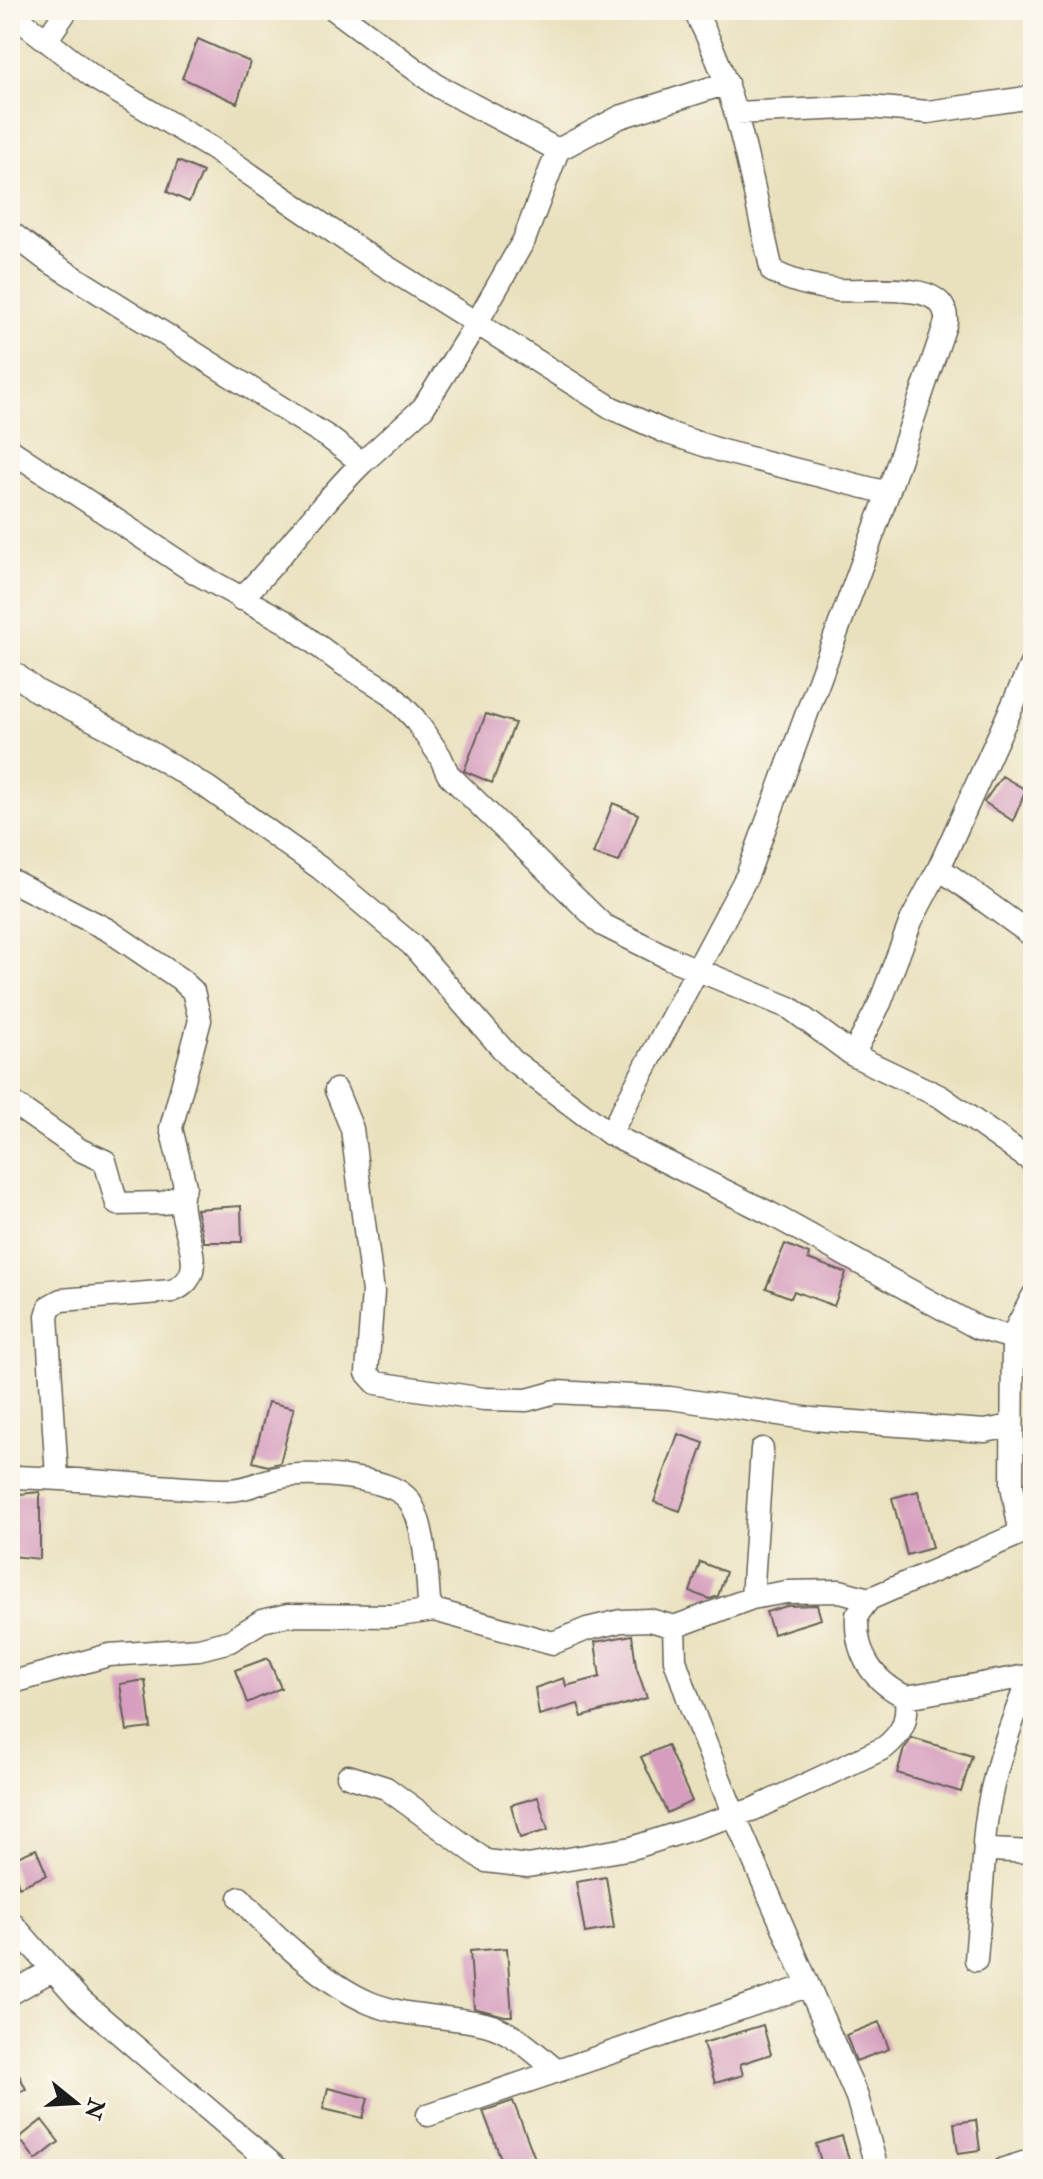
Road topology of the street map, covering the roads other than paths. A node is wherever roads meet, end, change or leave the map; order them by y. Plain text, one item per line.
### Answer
1 (67, 10) edge
2 (335, 10) edge
3 (694, 10) edge
4 (10, 12) edge
5 (47, 39) junction
6 (727, 83) junction
7 (1033, 97) edge
8 (736, 113) junction
9 (558, 150) junction
10 (10, 232) edge
11 (476, 324) junction
12 (10, 450) edge
13 (362, 463) junction
14 (888, 493) junction
15 (241, 599) junction
16 (1033, 660) edge
17 (10, 670) edge
18 (939, 868) junction
19 (10, 880) edge
20 (1033, 936) edge
21 (697, 967) junction
22 (853, 1055) junction
23 (336, 1090) dead end
24 (10, 1101) edge
25 (610, 1134) junction
26 (1033, 1162) edge
27 (180, 1196) junction
28 (1033, 1296) edge
29 (1013, 1338) junction
30 (1011, 1426) junction
31 (762, 1449) dead end
32 (10, 1477) edge
33 (57, 1477) junction
34 (1027, 1529) edge
35 (752, 1598) junction
36 (869, 1599) junction
37 (434, 1610) junction
38 (674, 1627) junction
39 (1032, 1675) edge
40 (10, 1683) edge
41 (906, 1697) junction
42 (348, 1776) dead end
43 (734, 1815) junction
44 (985, 1846) junction
45 (1033, 1852) edge
46 (240, 1898) dead end
47 (10, 1921) edge
48 (976, 1960) dead end
49 (52, 1970) junction
50 (807, 1986) junction
51 (10, 1994) edge
52 (557, 2071) junction
53 (428, 2115) dead end
54 (1033, 2160) edge
55 (278, 2169) edge
56 (877, 2169) edge
57 (1004, 2169) edge

1 - 5 street
2 - 9 street
3 - 6 street
4 - 5 street
5 - 11 street
6 - 8 street
6 - 9 street
7 - 8 street
8 - 14 street
9 - 11 street
10 - 13 street
11 - 13 street
11 - 14 street
12 - 15 street
13 - 15 street
14 - 21 street
15 - 21 street
16 - 18 street
17 - 25 street
18 - 20 street
18 - 22 street
19 - 27 street
21 - 22 street
21 - 25 street
22 - 26 street
23 - 30 street
24 - 27 street
25 - 29 street
27 - 33 street
28 - 29 street
29 - 30 street
30 - 34 street
31 - 35 street
32 - 33 street
33 - 37 street
34 - 36 street
35 - 36 street
35 - 38 street
36 - 41 street
37 - 38 street
37 - 40 street
38 - 43 street
39 - 41 street
39 - 44 street
41 - 43 street
42 - 43 street
43 - 50 street
44 - 45 street
44 - 48 street
46 - 52 street
47 - 49 street
49 - 51 street
49 - 55 street
50 - 52 street
50 - 56 street
52 - 53 street
54 - 57 street

